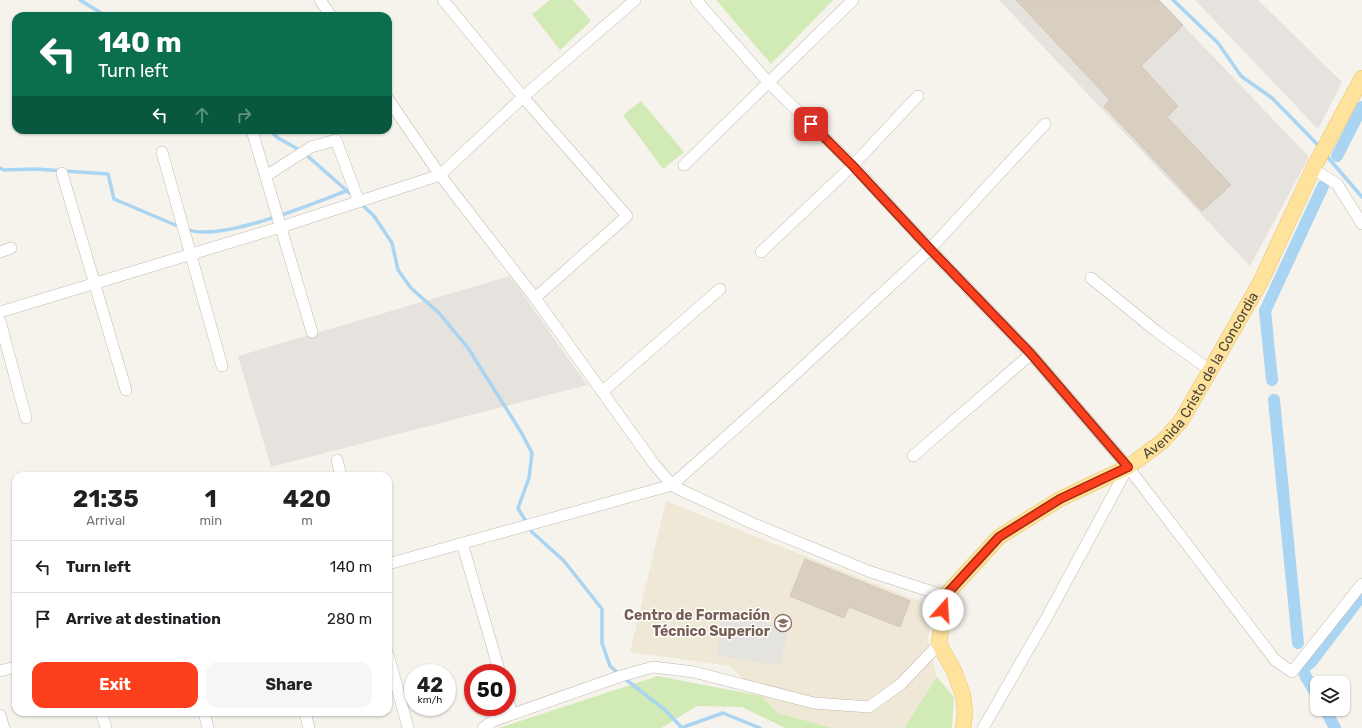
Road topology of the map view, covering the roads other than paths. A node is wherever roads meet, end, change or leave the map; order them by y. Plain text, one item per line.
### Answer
1 (320, 0) edge
2 (443, 0) edge
3 (635, 0) edge
4 (696, 0) edge
5 (853, 0) edge
6 (328, 12) edge
7 (1362, 78) edge
8 (769, 83) junction
9 (918, 96) dead end
10 (523, 97) junction
11 (392, 105) edge
12 (1045, 124) dead end
13 (253, 134) dead end
14 (162, 152) dead end
15 (684, 165) dead end
16 (853, 166) junction
17 (1315, 166) junction
18 (62, 173) dead end
19 (440, 175) junction
20 (266, 176) junction
21 (359, 202) junction
22 (1362, 224) edge
23 (281, 227) junction
24 (11, 248) dead end
25 (930, 249) junction
26 (0, 252) edge
27 (761, 252) dead end
28 (191, 254) junction
29 (1091, 278) dead end
30 (95, 283) junction
31 (720, 289) dead end
32 (534, 298) junction
33 (0, 312) edge
34 (0, 321) edge
35 (312, 332) dead end
36 (1031, 354) junction
37 (222, 366) dead end
38 (1211, 370) junction
39 (126, 390) dead end
40 (602, 392) junction
41 (26, 418) dead end
42 (913, 456) dead end
43 (337, 460) dead end
44 (1128, 467) junction
45 (340, 472) edge
46 (672, 485) junction
47 (462, 543) junction
48 (392, 563) edge
49 (1362, 584) edge
50 (945, 596) junction
51 (939, 644) junction
52 (497, 664) edge
53 (12, 668) edge
54 (392, 669) edge
55 (0, 671) edge
56 (516, 713) edge
57 (0, 715) edge
58 (102, 716) edge
59 (205, 716) edge
60 (306, 716) edge
61 (507, 716) edge
62 (4, 728) edge
63 (106, 728) edge
64 (208, 728) edge
65 (310, 728) edge
66 (408, 728) edge
67 (483, 728) edge
68 (963, 728) edge
69 (983, 728) edge

1 - 6 street
2 - 10 street
3 - 10 street
4 - 8 street
5 - 8 street
7 - 17 main road, Avenida Cristo de la Concordia
8 - 15 street
8 - 16 street
9 - 16 street
10 - 19 street
10 - 32 street
11 - 19 street
12 - 25 street
13 - 20 street
14 - 28 street
16 - 25 street
16 - 27 street
17 - 22 street
17 - 38 main road, Avenida Cristo de la Concordia
18 - 30 street
19 - 21 street
19 - 32 street
20 - 21 street
20 - 23 street
21 - 23 street
23 - 28 street
23 - 35 street
24 - 26 street
25 - 36 street
25 - 46 street
28 - 30 street
28 - 37 street
29 - 38 street
30 - 33 street
30 - 39 street
31 - 40 street
32 - 40 street
34 - 41 street
36 - 42 street
36 - 44 street
38 - 44 main road, Avenida Cristo de la Concordia
40 - 46 street
43 - 45 street
44 - 49 street
44 - 50 main road, Avenida Cristo de la Concordia
44 - 69 street
46 - 47 street
46 - 50 street
47 - 48 street
47 - 52 street
50 - 51 main road
51 - 56 street
51 - 68 main road
53 - 55 street
54 - 66 street
57 - 62 street
58 - 63 street
59 - 64 street
60 - 65 street
61 - 67 street

